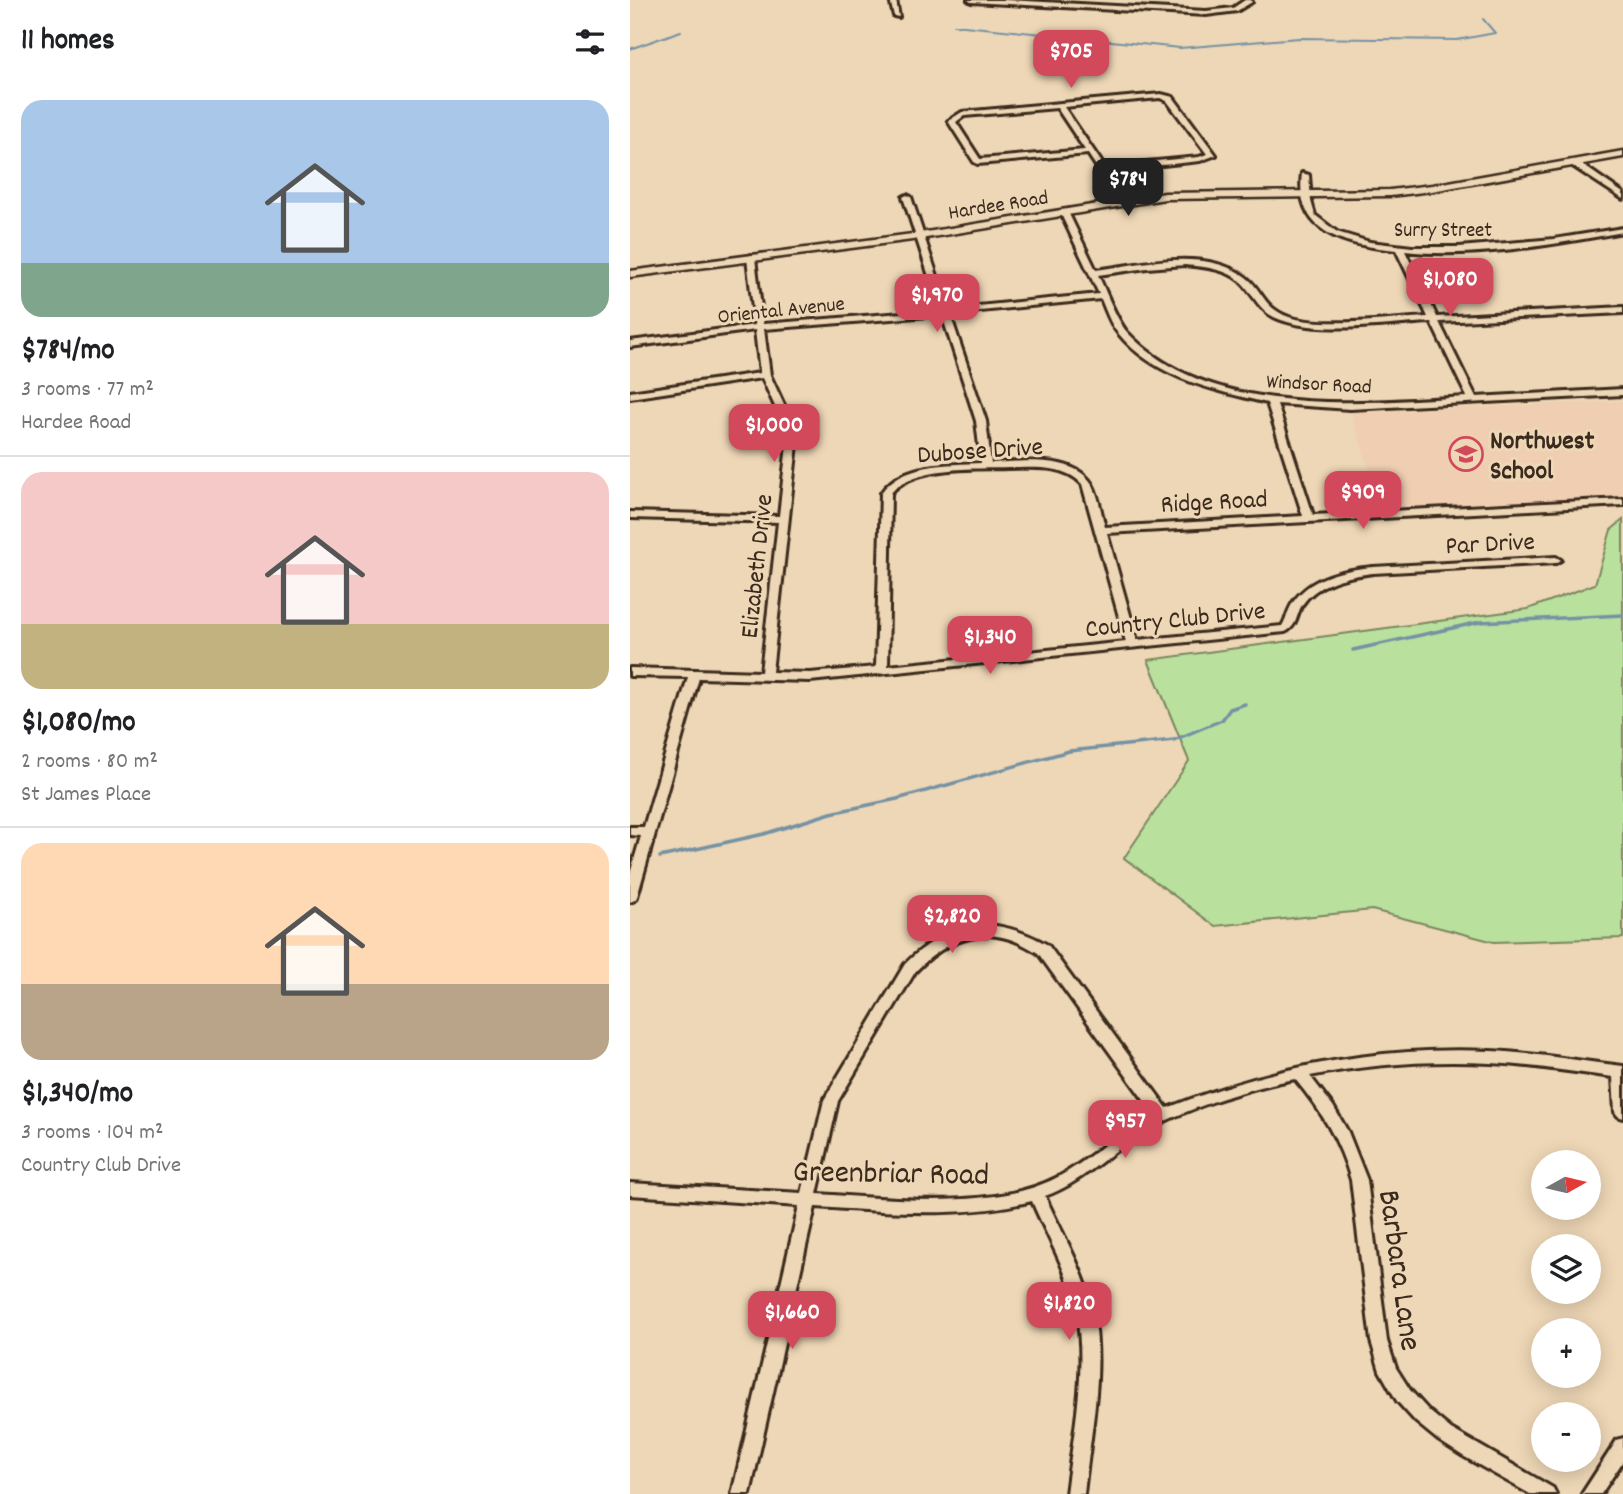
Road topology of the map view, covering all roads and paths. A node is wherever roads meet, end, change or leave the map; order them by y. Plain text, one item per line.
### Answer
1 (892, 0) edge
2 (971, 0) edge
3 (1248, 1) edge
4 (897, 16) dead end
5 (1059, 105) junction
6 (1090, 152) junction
7 (1623, 154) edge
8 (1574, 163) junction
9 (1102, 169) junction
10 (1305, 175) dead end
11 (1308, 194) junction
12 (907, 197) dead end
13 (1623, 197) edge
14 (1124, 202) junction
15 (1064, 212) junction
16 (1623, 230) edge
17 (920, 236) junction
18 (1399, 250) junction
19 (751, 258) junction
20 (1093, 273) junction
21 (630, 274) edge
22 (1103, 296) junction
23 (1623, 310) edge
24 (946, 313) junction
25 (1434, 320) junction
26 (758, 327) junction
27 (630, 344) edge
28 (765, 375) junction
29 (1623, 391) edge
30 (630, 395) edge
31 (1473, 400) junction
32 (1271, 401) junction
33 (987, 467) junction
34 (1623, 502) edge
35 (630, 515) edge
36 (1310, 518) junction
37 (783, 519) junction
38 (1100, 530) junction
39 (1556, 560) dead end
40 (1285, 629) joint
41 (1133, 645) junction
42 (882, 671) junction
43 (630, 672) edge
44 (694, 675) junction
45 (766, 677) junction
46 (630, 831) edge
47 (648, 832) junction
48 (630, 897) edge
49 (1622, 1072) edge
50 (1299, 1073) junction
51 (1623, 1112) edge
52 (1164, 1116) junction
53 (630, 1189) edge
54 (1036, 1194) junction
55 (808, 1200) junction
56 (1623, 1446) edge
57 (741, 1494) edge
58 (1075, 1494) edge
59 (1547, 1494) edge
60 (1591, 1494) edge

1 - 4 street
2 - 3 street
5 - 6 street
5 - 6 street
5 - 9 street
6 - 9 street
7 - 8 street, Hardee Road
8 - 11 street, Hardee Road
8 - 13 street
9 - 14 street
10 - 11 street, Surry Street
11 - 14 street, Hardee Road
11 - 18 street, Surry Street
12 - 17 street
14 - 15 street, Hardee Road
15 - 17 street, Hardee Road
15 - 20 street, Windsor Road
16 - 18 street, Surry Street
17 - 19 street, Hardee Road
17 - 24 street
18 - 25 street
19 - 21 street, Hardee Road
19 - 26 street, Elizabeth Drive
20 - 22 street, Windsor Road
20 - 25 street
22 - 24 street, Oriental Avenue
22 - 32 street, Windsor Road
23 - 25 street
24 - 26 street, Oriental Avenue
24 - 33 street
25 - 31 street
26 - 27 street, Oriental Avenue
26 - 28 street, Elizabeth Drive
28 - 30 street
28 - 37 street, Elizabeth Drive
29 - 31 street, Windsor Road
31 - 32 street, Windsor Road
32 - 36 street
33 - 38 street, Dubose Drive
33 - 42 street, Dubose Drive
34 - 36 street, Ridge Road
35 - 37 street
36 - 38 street, Ridge Road
37 - 45 street, Elizabeth Drive
38 - 41 street, Dubose Drive
39 - 40 street, Par Drive
40 - 41 street, Country Club Drive
41 - 42 street, Country Club Drive
42 - 45 street, Country Club Drive
43 - 44 street, Country Club Drive
44 - 45 street, Country Club Drive
44 - 47 street
46 - 47 street
47 - 48 street
49 - 50 street, Greenbriar Road
49 - 51 street
50 - 52 street, Greenbriar Road
50 - 59 street, Barbara Lane
52 - 54 street, Greenbriar Road
52 - 55 street
53 - 55 street, Greenbriar Road
54 - 55 street, Greenbriar Road
54 - 58 street
55 - 57 street
56 - 60 street

